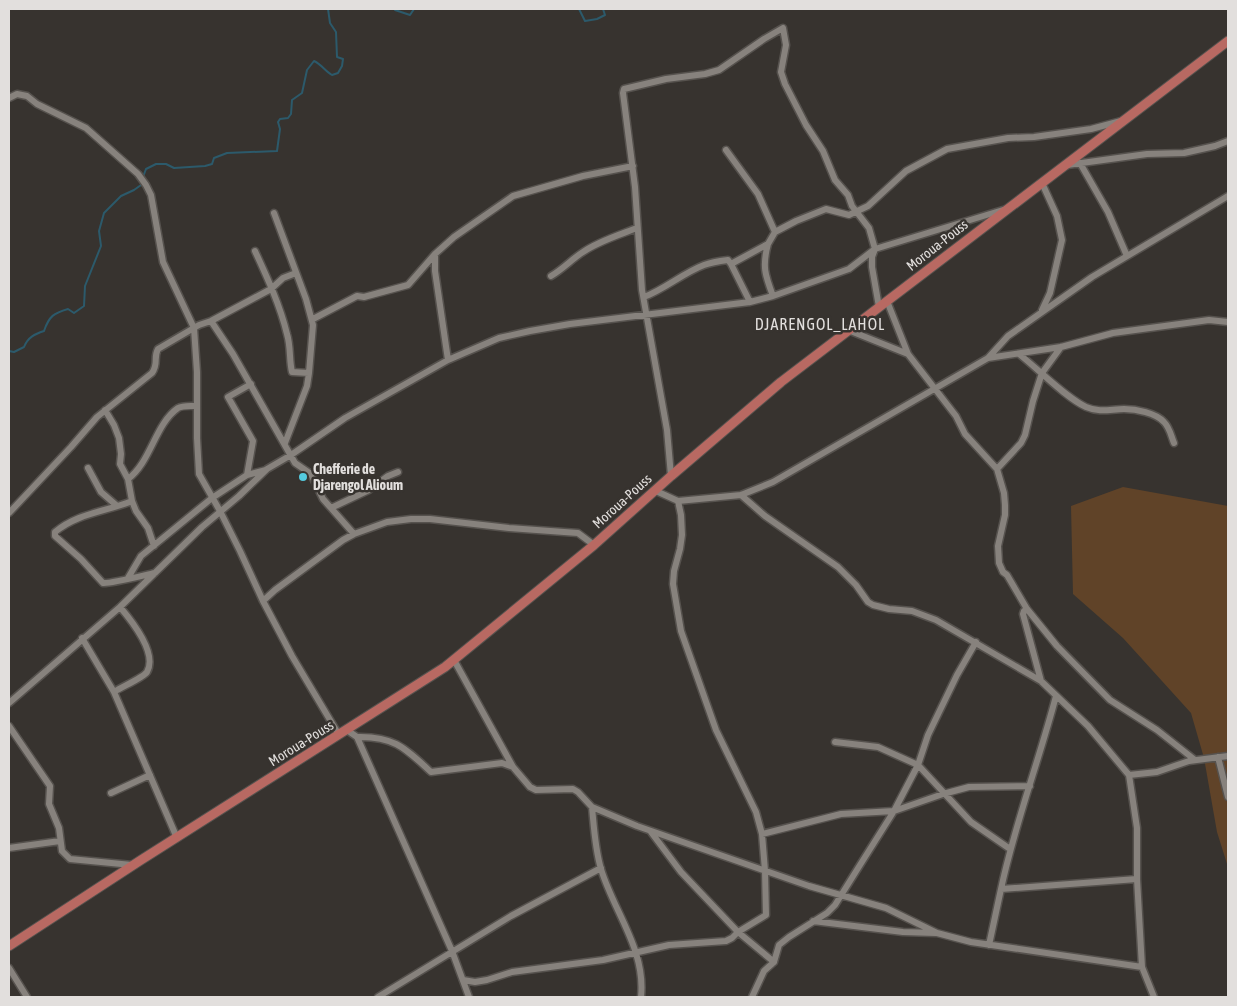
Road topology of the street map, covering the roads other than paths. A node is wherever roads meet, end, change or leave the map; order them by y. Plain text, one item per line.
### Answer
1 (1228, 41) edge
2 (9, 98) edge
3 (1126, 120) junction
4 (1228, 141) edge
5 (726, 150) dead end
6 (1080, 163) junction
7 (1067, 165) junction
8 (632, 166) junction
9 (1042, 183) junction
10 (1228, 196) edge
11 (1005, 210) junction
12 (274, 213) dead end
13 (856, 213) junction
14 (637, 228) junction
15 (776, 232) junction
16 (768, 244) junction
17 (875, 249) junction
18 (255, 250) dead end
19 (435, 254) junction
20 (1127, 256) junction
21 (731, 264) junction
22 (296, 273) junction
23 (551, 276) dead end
24 (272, 288) junction
25 (772, 296) junction
26 (644, 297) junction
27 (887, 300) junction
28 (750, 302) junction
29 (879, 307) junction
30 (1042, 312) junction
31 (647, 315) junction
32 (313, 319) junction
33 (211, 321) junction
34 (1228, 322) edge
35 (194, 328) junction
36 (848, 330) junction
37 (1061, 347) junction
38 (908, 354) junction
39 (1019, 354) junction
40 (988, 358) junction
41 (448, 360) junction
42 (310, 373) junction
43 (1042, 373) junction
44 (251, 384) junction
45 (935, 389) junction
46 (198, 406) junction
47 (105, 410) junction
48 (285, 443) junction
49 (1174, 443) dead end
50 (291, 455) junction
51 (88, 468) dead end
52 (997, 468) junction
53 (267, 469) junction
54 (398, 472) dead end
55 (247, 475) junction
56 (671, 476) junction
57 (128, 479) junction
58 (656, 491) junction
59 (741, 495) junction
60 (212, 498) junction
61 (678, 501) junction
62 (132, 502) junction
63 (116, 505) junction
64 (331, 508) junction
65 (220, 511) junction
66 (9, 513) edge
67 (354, 534) junction
68 (594, 545) junction
69 (154, 546) junction
70 (155, 573) junction
71 (128, 578) junction
72 (262, 601) junction
73 (120, 607) junction
74 (1027, 609) junction
75 (82, 638) junction
76 (976, 642) junction
77 (454, 660) junction
78 (1042, 681) junction
79 (114, 692) junction
80 (1056, 696) junction
81 (9, 703) edge
82 (9, 726) edge
83 (343, 732) junction
84 (357, 737) junction
85 (835, 742) dead end
86 (1228, 756) edge
87 (1218, 757) junction
88 (1195, 760) junction
89 (918, 765) junction
90 (513, 767) junction
91 (150, 775) junction
92 (1128, 775) junction
93 (1030, 786) junction
94 (111, 793) dead end
95 (943, 794) junction
96 (1228, 796) edge
97 (592, 807) junction
98 (894, 812) junction
99 (651, 831) junction
100 (762, 834) junction
101 (177, 838) junction
102 (60, 841) junction
103 (9, 848) edge
104 (1010, 849) junction
105 (133, 866) junction
106 (601, 868) junction
107 (766, 871) junction
108 (1137, 879) junction
109 (1001, 889) junction
110 (841, 895) junction
111 (813, 922) junction
112 (738, 932) junction
113 (937, 933) junction
114 (989, 945) junction
115 (9, 946) edge
116 (452, 951) junction
117 (636, 953) junction
118 (774, 962) junction
119 (1142, 967) junction
120 (9, 968) edge
121 (463, 980) junction
122 (27, 997) edge
123 (378, 997) edge
124 (469, 997) edge
125 (641, 997) edge
126 (752, 997) edge
127 (1155, 997) edge

1 - 3 main road, Moroua-Pouss
2 - 35 street
3 - 7 main road, Moroua-Pouss
3 - 13 street
4 - 6 street
5 - 15 street
6 - 7 street
6 - 20 street
7 - 9 main road, Moroua-Pouss
8 - 13 street
8 - 14 street
8 - 19 street
9 - 11 main road, Moroua-Pouss
9 - 30 street
10 - 20 street
11 - 17 street
11 - 27 main road, Moroua-Pouss
12 - 22 street
13 - 15 street
13 - 17 street
14 - 23 street
14 - 26 street
15 - 16 street
16 - 21 street
16 - 25 street
17 - 25 street
17 - 29 street
18 - 24 street
19 - 32 street
19 - 41 street
20 - 30 street
21 - 26 street
21 - 28 street
22 - 24 street
22 - 32 street
24 - 33 street
24 - 42 street
25 - 28 street
26 - 31 street
27 - 29 main road, Moroua-Pouss
27 - 38 street
28 - 31 street
29 - 36 main road, Moroua-Pouss
30 - 40 street
31 - 41 street
31 - 56 street
32 - 42 street
33 - 35 street
33 - 44 street
34 - 37 street
35 - 46 street
35 - 47 street
36 - 38 street
36 - 56 main road, Moroua-Pouss
37 - 39 street
37 - 43 street
38 - 45 street
39 - 40 street
39 - 43 street
40 - 45 street
41 - 50 street
42 - 48 street
43 - 49 street
43 - 52 street
44 - 48 street
44 - 55 street
45 - 52 street
45 - 59 street
46 - 57 street
46 - 60 street
47 - 57 street
47 - 66 street
48 - 50 street
50 - 53 street
50 - 64 street
51 - 63 street
52 - 74 street
53 - 55 street
53 - 65 street
54 - 64 street
55 - 60 street
56 - 58 main road, Moroua-Pouss
57 - 62 street
58 - 61 street
58 - 68 main road, Moroua-Pouss
59 - 61 street
59 - 76 street
60 - 65 street
60 - 69 street
61 - 100 street
62 - 63 street
62 - 69 street
63 - 71 street
64 - 67 street
65 - 70 street
65 - 72 street
67 - 68 street
67 - 72 street
68 - 77 main road, Moroua-Pouss
69 - 71 street
70 - 71 street
70 - 73 street
72 - 83 street
73 - 75 street
73 - 79 street
74 - 78 street
74 - 88 street
75 - 79 street
75 - 81 street
76 - 78 street
76 - 89 street
77 - 83 main road, Moroua-Pouss
77 - 90 street
78 - 80 street
79 - 91 street
80 - 92 street
80 - 93 street
82 - 102 street
83 - 84 street
83 - 101 main road, Moroua-Pouss
84 - 90 street
84 - 116 street
85 - 89 street
86 - 87 street
87 - 88 street
87 - 96 street
88 - 92 street
89 - 95 street
89 - 98 street
90 - 97 street
91 - 94 street
91 - 101 street
92 - 108 street
93 - 95 street
93 - 104 street
95 - 98 street
95 - 104 street
97 - 99 street
97 - 106 street
98 - 100 street
98 - 110 street
99 - 107 street
99 - 112 street
100 - 107 street
101 - 105 main road, Moroua-Pouss
102 - 103 street
102 - 105 street
104 - 109 street
105 - 115 main road, Moroua-Pouss
106 - 116 street
106 - 117 street
107 - 110 street
107 - 112 street
108 - 109 street
108 - 119 street
109 - 114 street
110 - 111 street
110 - 113 street
111 - 113 street
111 - 118 street
112 - 117 street
112 - 118 street
113 - 114 street
114 - 119 street
116 - 121 street
116 - 123 street
117 - 121 street
117 - 125 street
118 - 126 street
119 - 127 street
120 - 122 street
121 - 124 street

